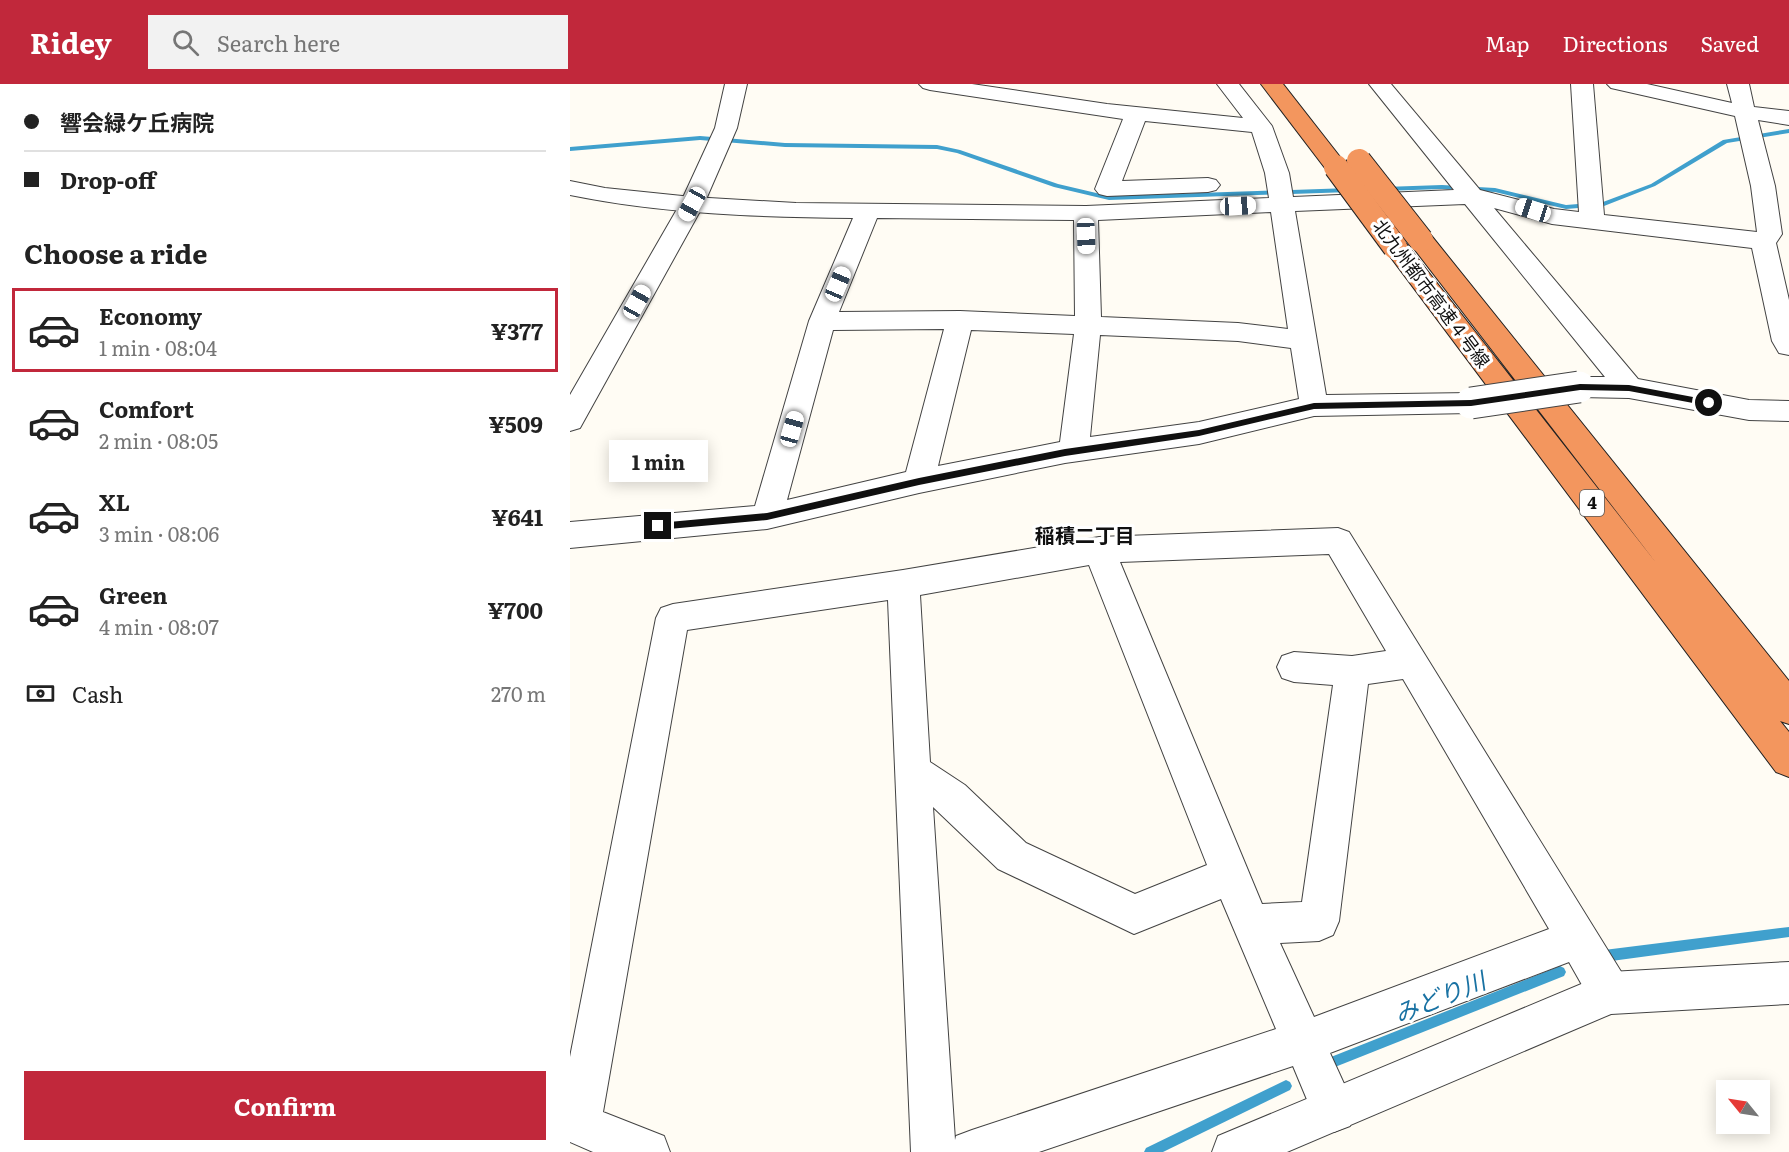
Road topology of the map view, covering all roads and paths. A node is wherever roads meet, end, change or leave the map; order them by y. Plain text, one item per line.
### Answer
1 (736, 84) edge
2 (930, 84) edge
3 (1227, 84) edge
4 (1272, 84) edge
5 (1298, 84) edge
6 (1380, 84) edge
7 (1582, 84) edge
8 (1618, 84) edge
9 (1738, 84) edge
10 (1745, 112) junction
11 (1136, 115) junction
12 (1325, 118) dead end
13 (1789, 118) edge
14 (1261, 126) junction
15 (1763, 186) junction
16 (570, 188) edge
17 (1262, 188) junction
18 (1789, 190) edge
19 (1472, 196) junction
20 (692, 204) junction
21 (869, 209) junction
22 (1086, 213) junction
23 (1592, 220) junction
24 (1763, 241) junction
25 (1408, 244) junction
26 (960, 320) junction
27 (822, 321) junction
28 (1088, 325) junction
29 (1303, 340) junction
30 (1789, 346) edge
31 (1629, 388) junction
32 (1314, 406) junction
33 (1789, 411) edge
34 (570, 420) edge
35 (1074, 451) junction
36 (919, 482) junction
37 (767, 517) junction
38 (570, 534) edge
39 (1099, 550) junction
40 (903, 584) junction
41 (1411, 663) junction
42 (1294, 667) dead end
43 (1352, 671) junction
44 (1789, 708) edge
45 (1789, 760) edge
46 (913, 771) junction
47 (1231, 874) junction
48 (1251, 925) junction
49 (1576, 939) junction
50 (1789, 982) edge
51 (1610, 993) junction
52 (1305, 1041) junction
53 (1334, 1110) junction
54 (648, 1152) edge
55 (933, 1152) edge
56 (972, 1152) edge
57 (1234, 1152) edge

1 - 20 street
2 - 11 street
3 - 14 street
4 - 25 highway, 北九州都市高速４号線 / 4, bridge
5 - 12 highway
6 - 19 street
7 - 23 street
8 - 10 street
9 - 10 street
10 - 13 street
10 - 15 street
11 - 14 street
11 - 17 street
14 - 17 street
15 - 18 street
15 - 24 street
16 - 20 street
17 - 19 street
17 - 22 street
17 - 29 street
19 - 23 street
19 - 31 street
20 - 21 street
20 - 34 street
21 - 22 street
21 - 27 street
22 - 28 street
23 - 24 street
24 - 30 street
25 - 44 highway, 北九州都市高速４号線 / 4
25 - 45 highway, 北九州都市高速４号線 / 4
26 - 27 street
26 - 28 street
26 - 36 street
27 - 37 street
28 - 29 street
28 - 35 street
29 - 32 street
31 - 32 street, bridge
31 - 33 street
32 - 35 street
35 - 36 street
36 - 37 street
37 - 38 street
39 - 40 street
39 - 41 street
39 - 47 street
40 - 46 street
40 - 54 street
41 - 43 street
41 - 49 street
42 - 43 street
43 - 48 street
46 - 47 street
46 - 55 street
47 - 48 street
48 - 52 street
49 - 51 street
49 - 52 street
50 - 51 street
51 - 53 street
52 - 53 street
52 - 56 street
53 - 57 street

